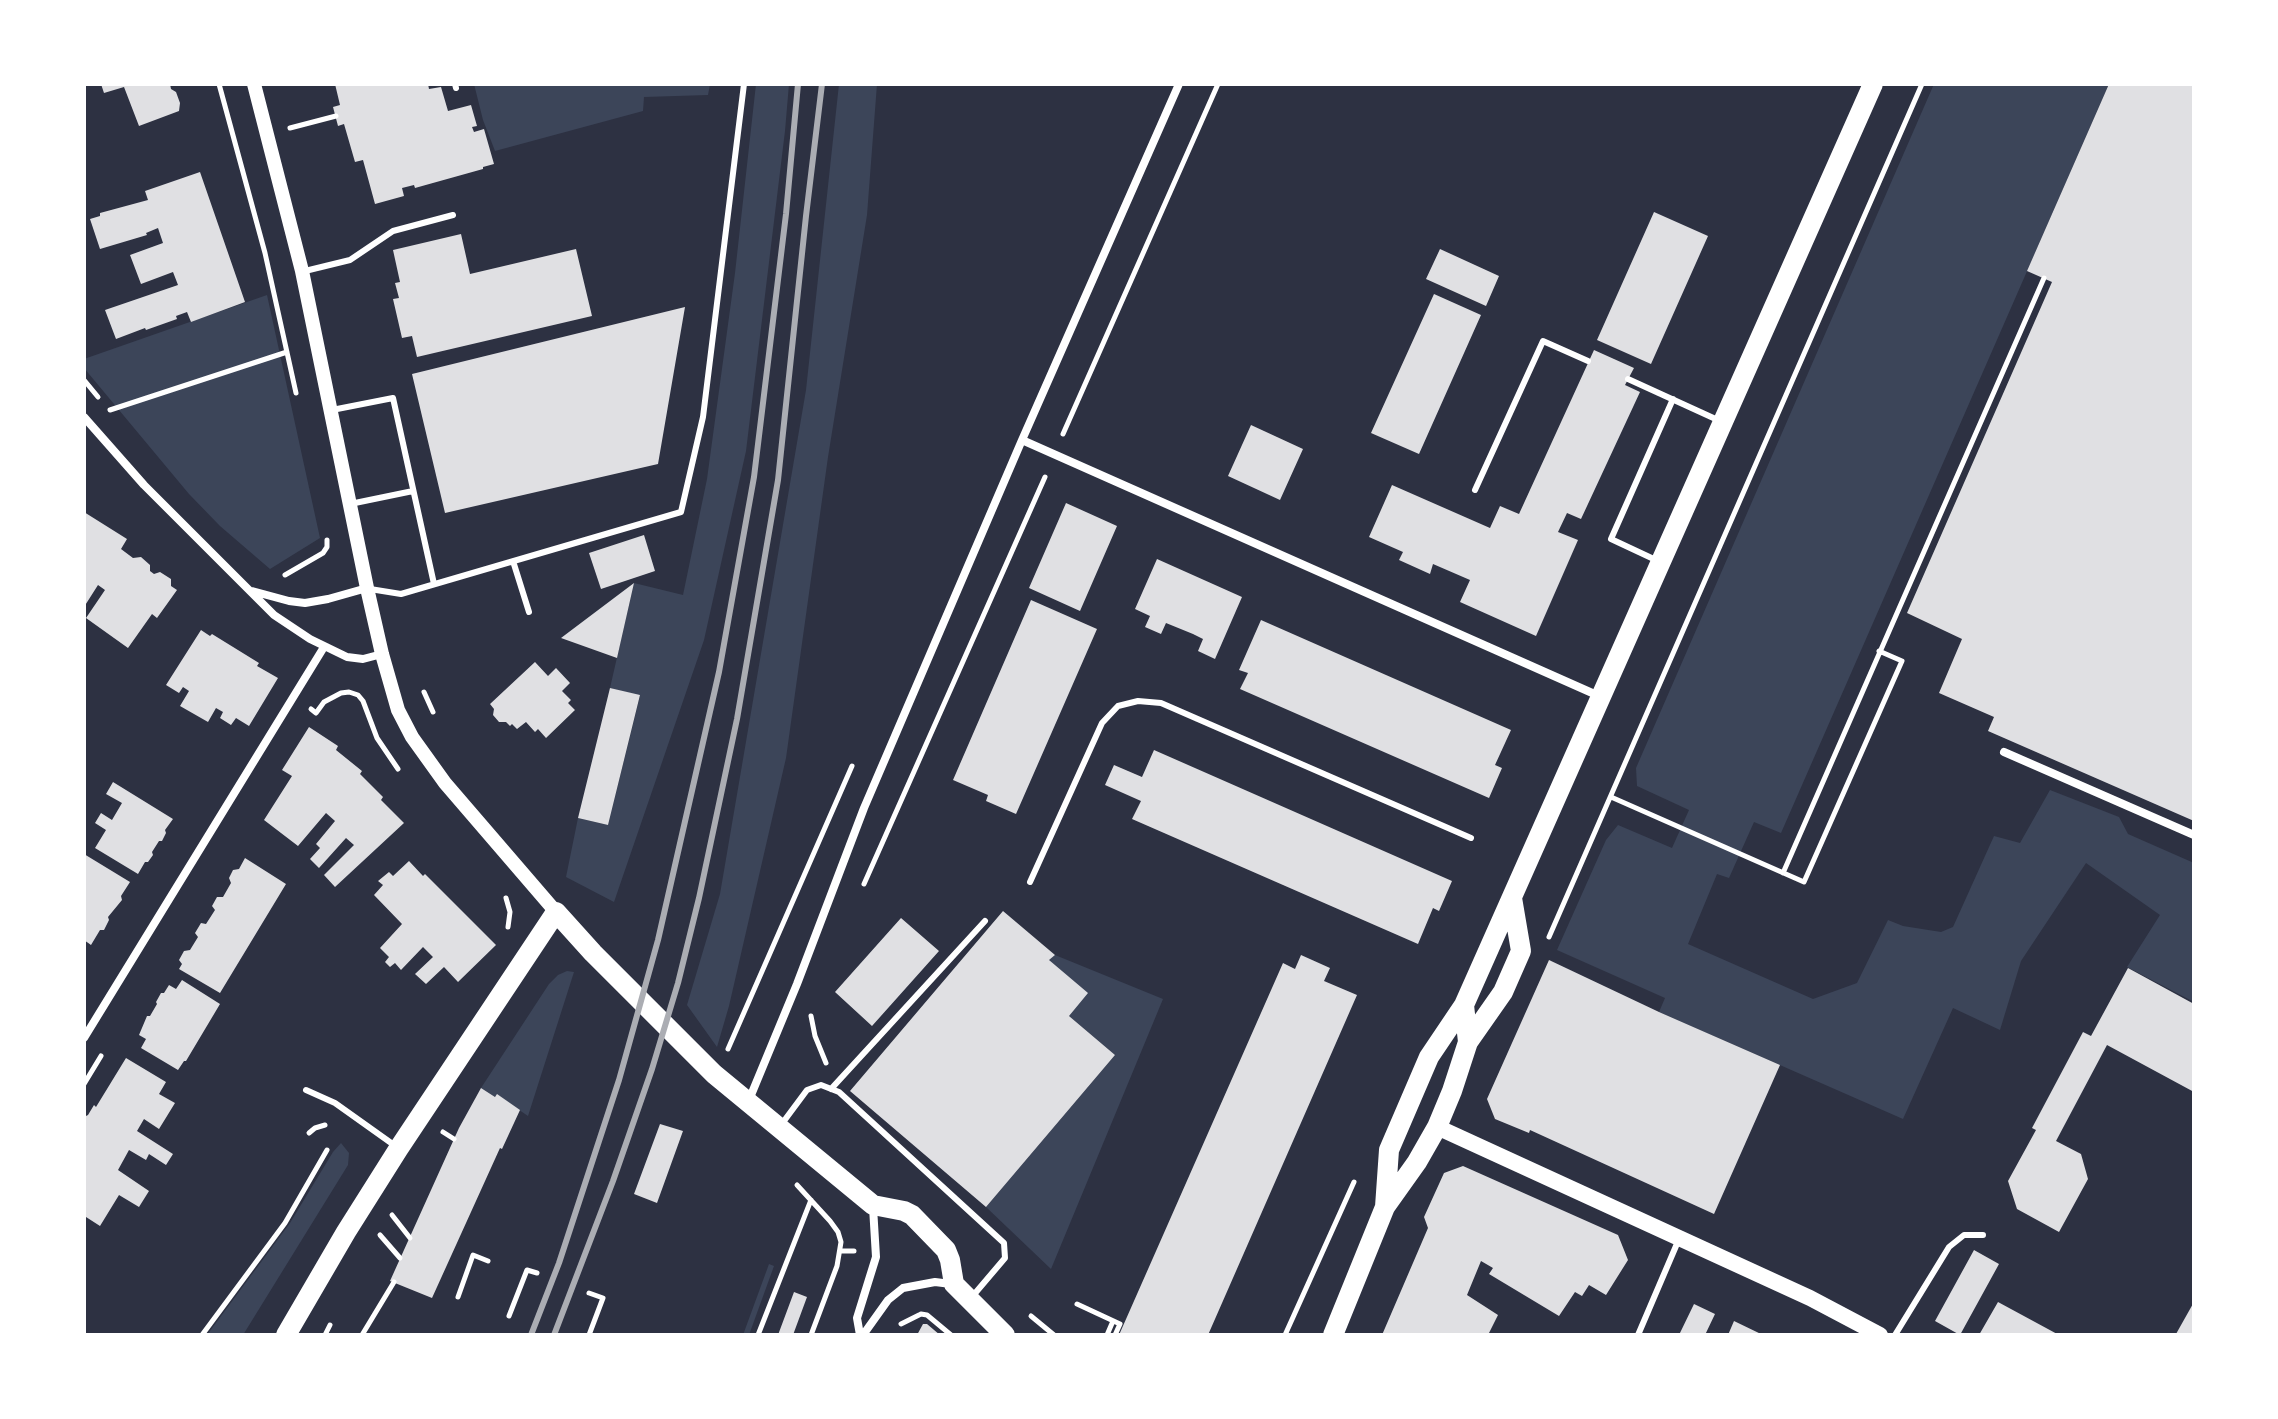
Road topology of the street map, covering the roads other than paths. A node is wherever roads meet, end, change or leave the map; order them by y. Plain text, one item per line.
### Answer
1 (254, 84) edge
2 (744, 84) edge
3 (1179, 84) edge
4 (1873, 84) edge
5 (453, 215) dead end
6 (302, 271) junction
7 (1588, 361) dead end
8 (1628, 379) dead end
9 (1673, 399) junction
10 (332, 410) junction
11 (87, 421) edge
12 (1723, 423) junction
13 (84, 433) edge
14 (1022, 440) junction
15 (1475, 490) dead end
16 (413, 491) junction
17 (350, 504) junction
18 (513, 561) junction
19 (1661, 562) junction
20 (434, 584) junction
21 (367, 588) junction
22 (252, 591) junction
23 (529, 612) dead end
24 (324, 647) junction
25 (382, 654) junction
26 (1601, 697) junction
27 (2004, 752) dead end
28 (2194, 835) edge
29 (1471, 838) dead end
30 (1030, 882) dead end
31 (1512, 897) junction
32 (556, 912) junction
33 (985, 921) dead end
34 (1464, 1005) junction
35 (84, 1038) edge
36 (1468, 1042) junction
37 (831, 1089) junction
38 (306, 1090) dead end
39 (748, 1102) junction
40 (1437, 1127) junction
41 (779, 1128) junction
42 (399, 1148) junction
43 (873, 1205) junction
44 (1385, 1207) junction
45 (1983, 1235) dead end
46 (1680, 1238) junction
47 (954, 1284) junction
48 (969, 1300) junction
49 (286, 1335) edge
50 (862, 1335) edge
51 (1005, 1335) edge
52 (1333, 1335) edge
53 (1638, 1335) edge
54 (1880, 1335) edge
55 (1895, 1335) edge

1 - 6 street
2 - 18 lane
3 - 14 street
4 - 12 main road
5 - 6 lane
6 - 10 street
7 - 15 lane
8 - 9 lane
9 - 12 lane
9 - 19 lane
10 - 16 lane
10 - 17 street
11 - 13 street
11 - 22 street
12 - 19 main road
14 - 26 street
14 - 39 street
16 - 17 lane
16 - 20 lane
17 - 21 street
18 - 20 lane
18 - 23 lane
19 - 26 main road
20 - 21 lane
21 - 22 street
21 - 25 street
22 - 24 street
24 - 25 street
24 - 35 street
25 - 32 street
26 - 31 main road
27 - 28 street
29 - 30 lane
31 - 34 main road
31 - 36 main road
32 - 39 main road
32 - 42 main road
33 - 37 lane
34 - 36 main road
34 - 44 main road
36 - 40 main road
37 - 41 lane
37 - 48 lane
38 - 42 lane
39 - 41 main road
40 - 44 main road
40 - 46 main road
41 - 43 main road
42 - 49 main road
43 - 47 main road
43 - 50 street
44 - 52 main road
45 - 55 lane
46 - 53 lane
46 - 54 main road
47 - 48 main road
47 - 50 street
48 - 51 main road

